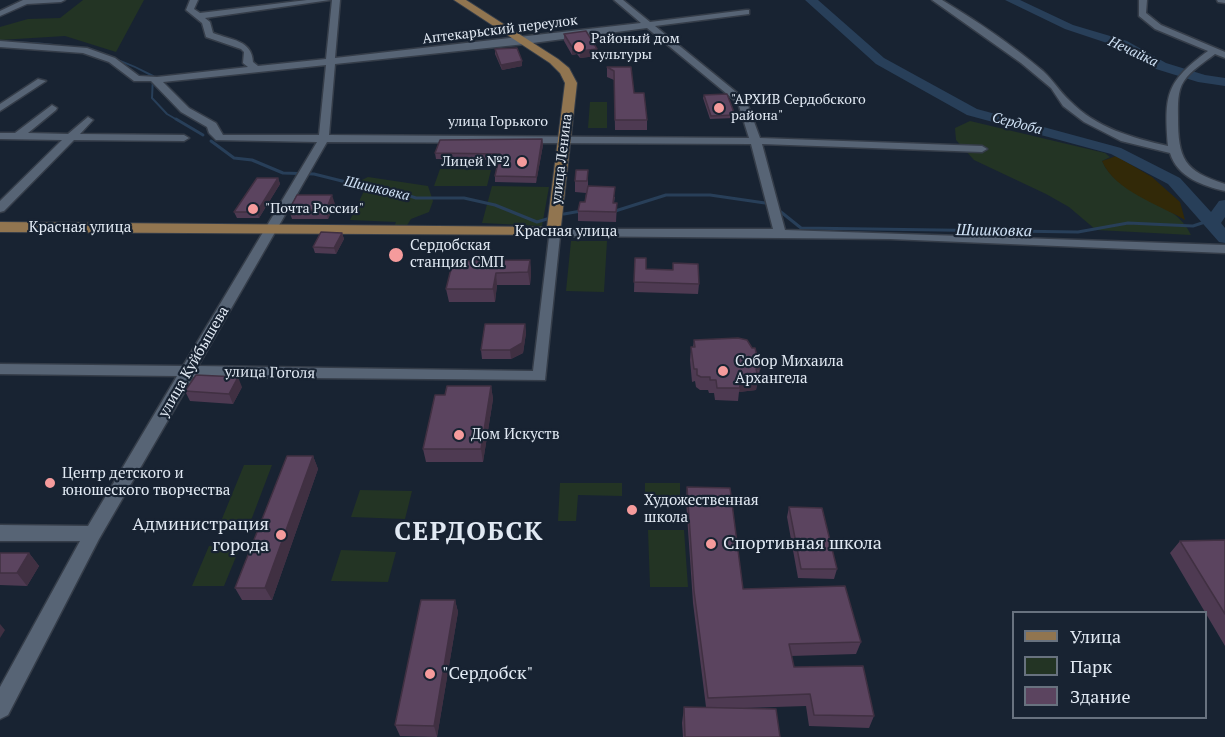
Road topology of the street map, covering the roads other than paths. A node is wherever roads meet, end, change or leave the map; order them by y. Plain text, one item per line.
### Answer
1 (61, 0) edge
2 (194, 0) edge
3 (326, 0) edge
4 (336, 0) edge
5 (459, 0) edge
6 (618, 0) edge
7 (936, 0) edge
8 (1143, 0) edge
9 (746, 12) dead end
10 (0, 14) edge
11 (198, 16) junction
12 (648, 25) junction
13 (525, 41) junction
14 (0, 44) edge
15 (1214, 51) junction
16 (1225, 55) edge
17 (332, 63) junction
18 (256, 69) junction
19 (155, 79) junction
20 (41, 81) dead end
21 (0, 108) edge
22 (52, 108) dead end
23 (88, 120) dead end
24 (0, 136) edge
25 (18, 136) junction
26 (564, 137) junction
27 (68, 138) junction
28 (184, 138) dead end
29 (324, 138) junction
30 (756, 141) junction
31 (982, 148) dead end
32 (1172, 150) junction
33 (1225, 188) edge
34 (0, 208) edge
35 (0, 227) edge
36 (269, 229) junction
37 (554, 232) junction
38 (780, 233) junction
39 (1225, 249) edge
40 (0, 369) edge
41 (189, 372) junction
42 (540, 376) joint
43 (0, 533) edge
44 (93, 534) junction
45 (0, 708) edge

1 - 10 street
2 - 11 street
3 - 11 street
4 - 17 street, улица Куйбышева
5 - 13 main road, улица Ленина
6 - 12 street
7 - 32 street
8 - 15 street
9 - 12 street, Аптекарьский переулок
11 - 18 street
12 - 13 street, Аптекарьский переулок
12 - 30 street
13 - 17 street, Аптекарьский переулок
13 - 26 main road, улица Ленина
14 - 19 street
15 - 16 street
15 - 32 street
17 - 18 street, Аптекарьский переулок
17 - 29 street, улица Куйбышева
18 - 19 street, Аптекарьский переулок
19 - 29 street, улица Горького
20 - 21 street
22 - 25 street
23 - 27 street
24 - 25 street
25 - 27 street
26 - 29 street, улица Горького
26 - 30 street, улица Горького
26 - 37 main road, улица Ленина
27 - 28 street
27 - 34 street
29 - 36 street, улица Куйбышева
30 - 31 street, улица Горького
30 - 38 street
32 - 33 street
35 - 36 main road, Красная улица
36 - 37 main road, Красная улица
36 - 41 street, улица Куйбышева
37 - 38 street, Красная улица
37 - 42 street, улица Ленина
38 - 39 street, Красная улица
40 - 41 street, улица Гоголя
41 - 42 street, улица Гоголя
41 - 44 street, улица Куйбышева
43 - 44 street
44 - 45 street, улица Куйбышева

